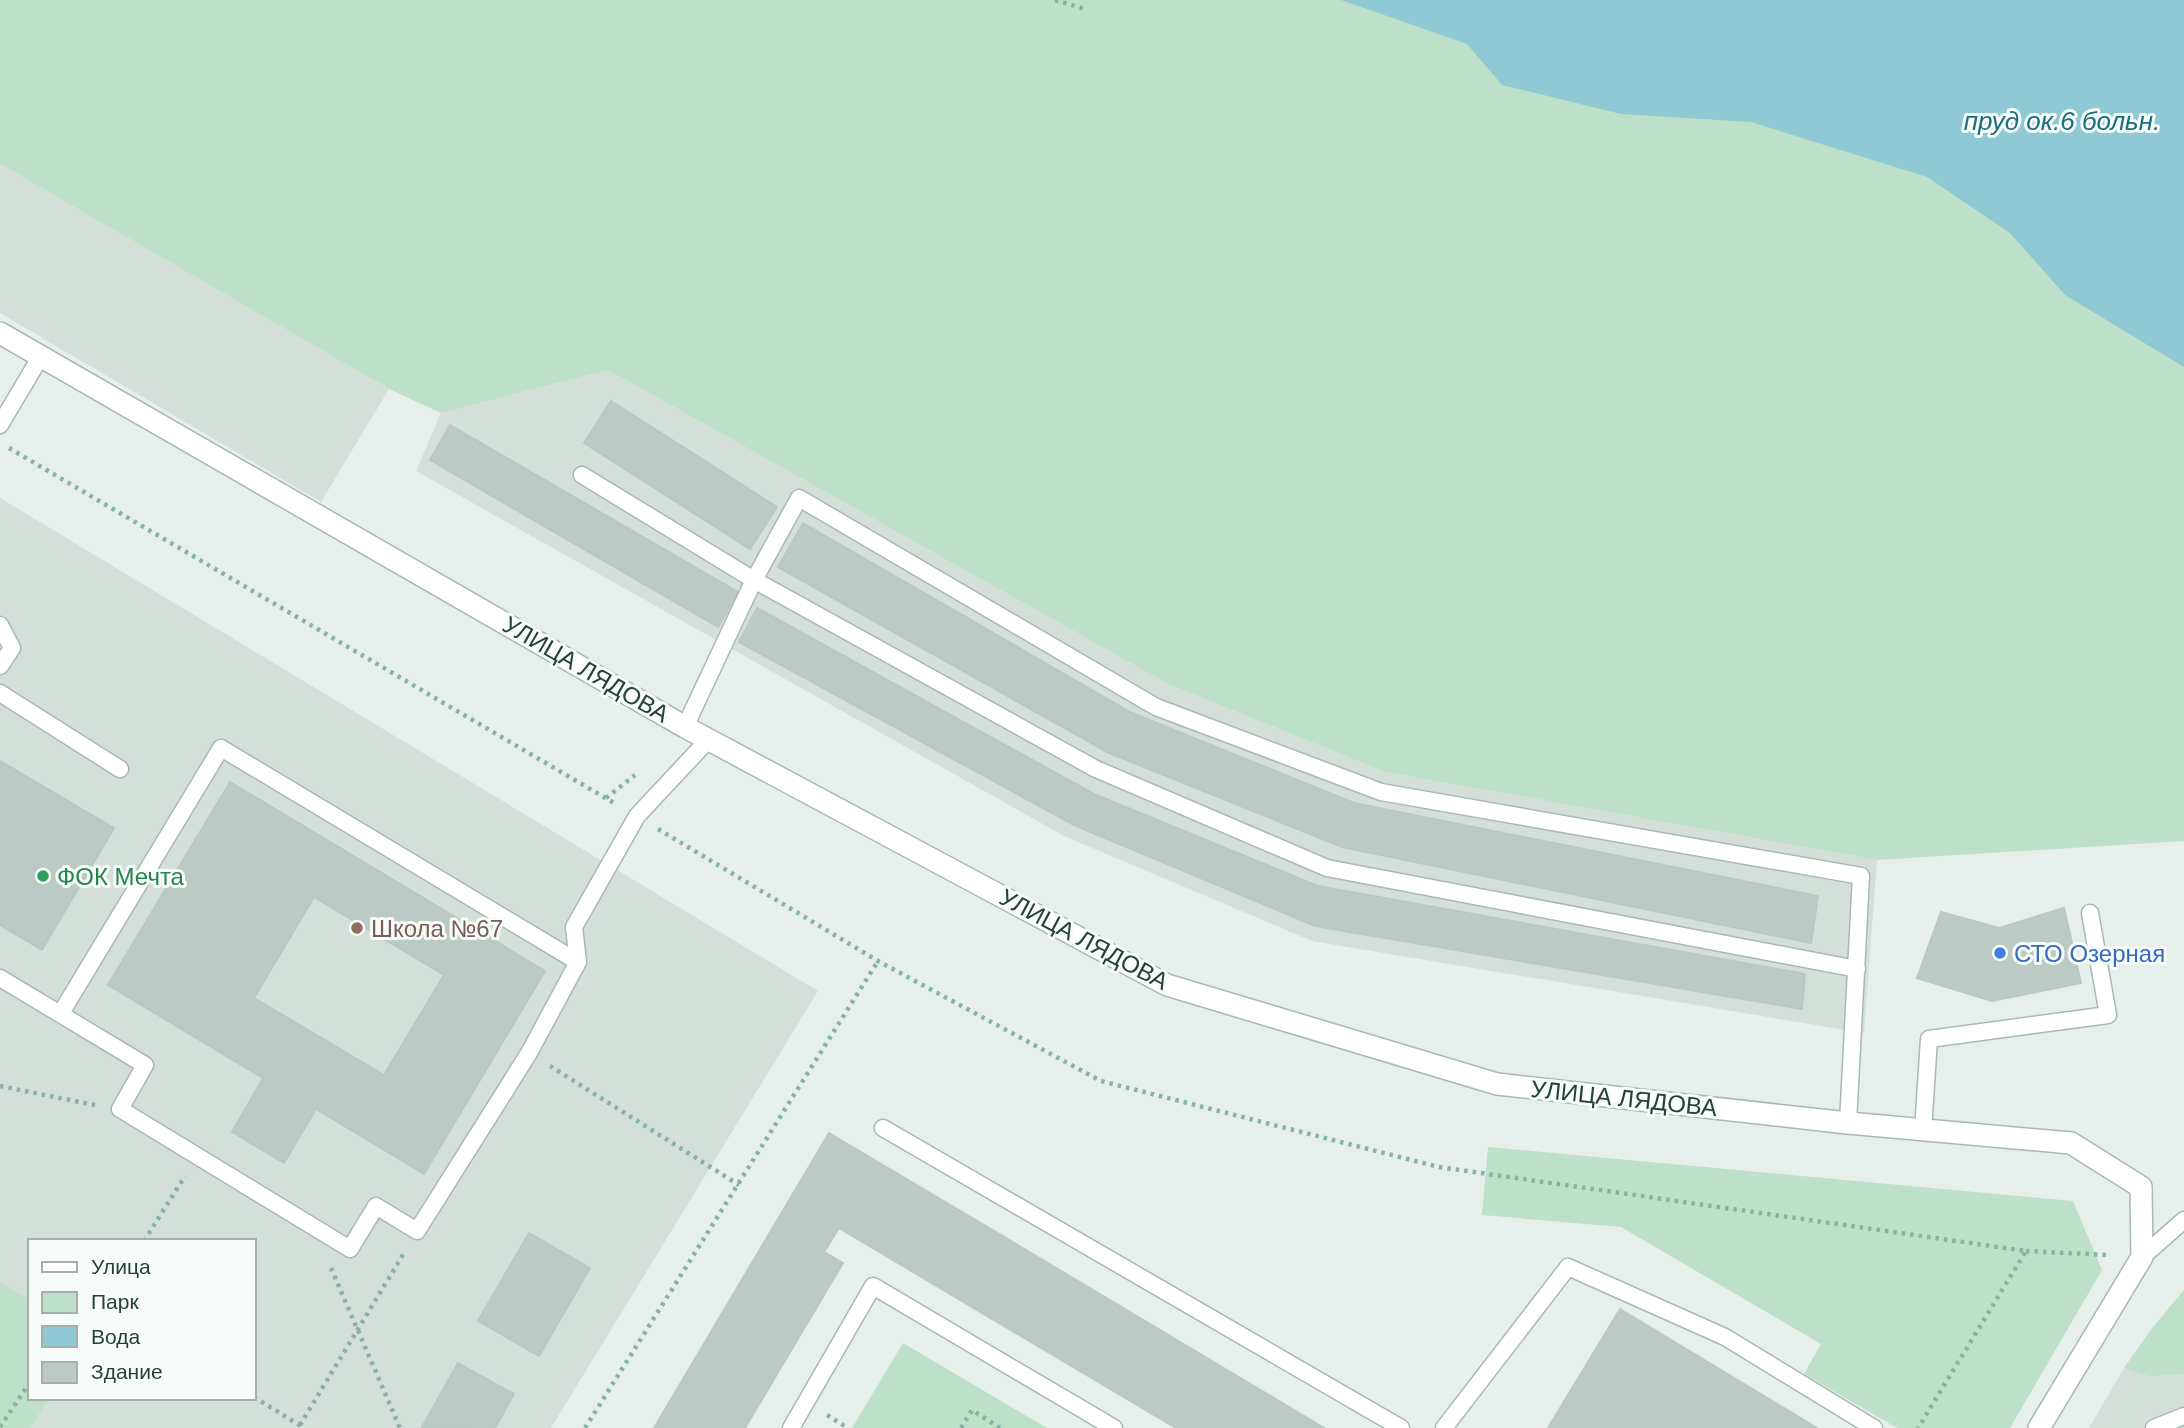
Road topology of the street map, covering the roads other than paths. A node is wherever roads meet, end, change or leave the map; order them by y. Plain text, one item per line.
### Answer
1 (0, 333) edge
2 (41, 356) junction
3 (0, 425) edge
4 (582, 475) dead end
5 (754, 580) junction
6 (0, 625) edge
7 (0, 666) edge
8 (0, 693) edge
9 (685, 727) junction
10 (709, 739) junction
11 (120, 769) dead end
12 (2090, 913) dead end
13 (578, 962) junction
14 (1857, 969) junction
15 (0, 978) edge
16 (61, 1013) junction
17 (1848, 1123) junction
18 (883, 1128) dead end
19 (1923, 1130) junction
20 (2184, 1220) edge
21 (2142, 1257) junction
22 (2184, 1416) edge
23 (791, 1428) edge
24 (1114, 1428) edge
25 (1401, 1428) edge
26 (1444, 1428) edge
27 (1874, 1428) edge
28 (2039, 1428) edge
29 (2154, 1428) edge

1 - 2 street, УЛИЦА ЛЯДОВА
2 - 3 lane
2 - 9 street, УЛИЦА ЛЯДОВА
4 - 5 lane
5 - 9 lane
5 - 14 lane
5 - 14 lane
6 - 7 lane
8 - 11 lane
9 - 10 street, УЛИЦА ЛЯДОВА
10 - 13 lane
10 - 17 street, УЛИЦА ЛЯДОВА
12 - 19 lane
13 - 16 lane
13 - 16 lane
14 - 17 lane
15 - 16 lane
17 - 19 street, УЛИЦА ЛЯДОВА
18 - 25 lane
19 - 21 street, УЛИЦА ЛЯДОВА
20 - 21 lane
21 - 28 street
22 - 29 lane
23 - 24 lane
26 - 27 lane

